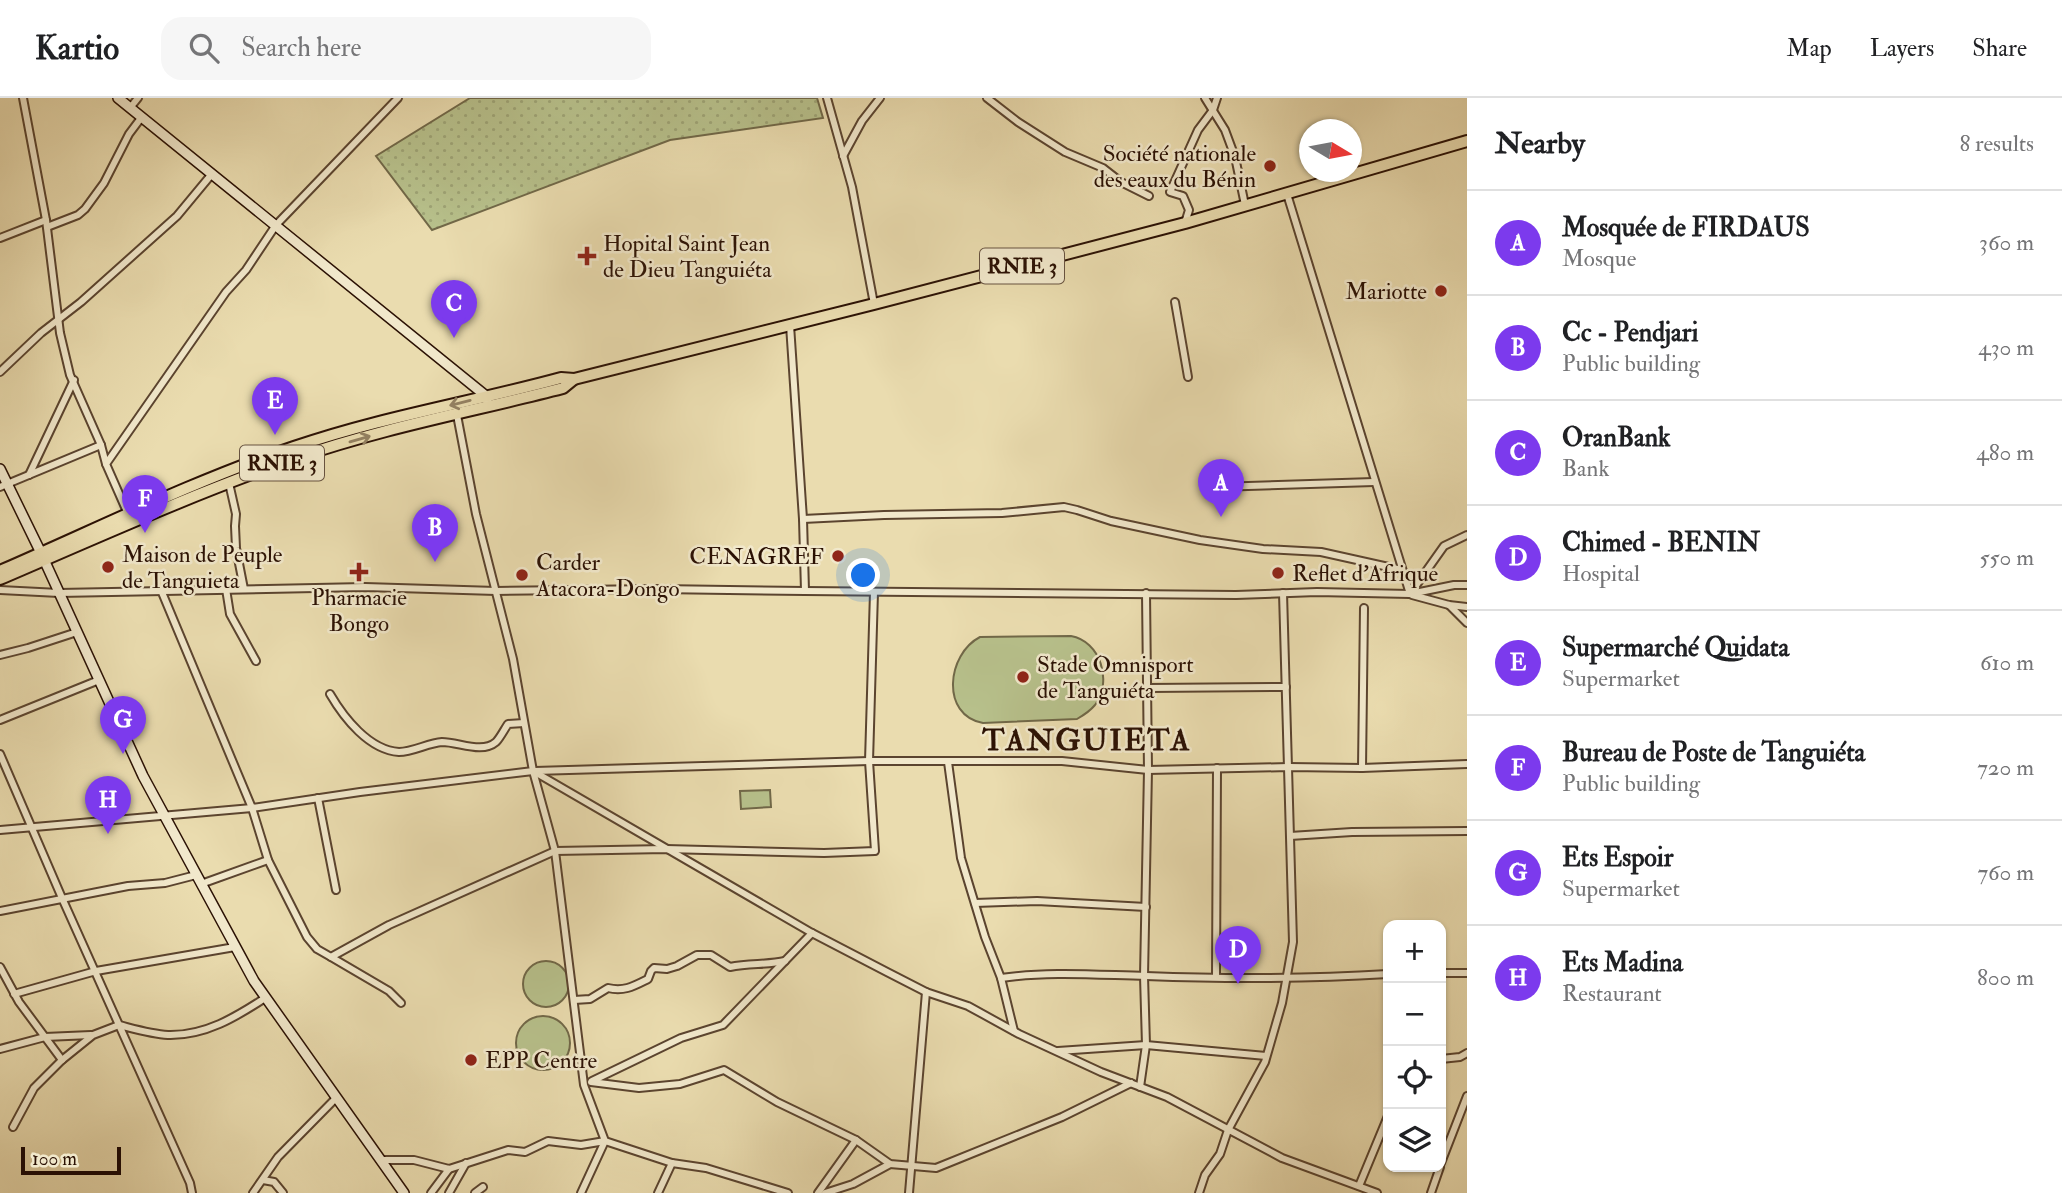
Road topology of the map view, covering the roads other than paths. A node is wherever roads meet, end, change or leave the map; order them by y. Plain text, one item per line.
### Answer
1 (23, 98) edge
2 (118, 98) edge
3 (138, 98) edge
4 (398, 98) edge
5 (827, 98) edge
6 (880, 98) edge
7 (987, 98) edge
8 (1206, 98) edge
9 (1217, 98) edge
10 (130, 108) junction
11 (1213, 110) junction
12 (141, 117) junction
13 (1467, 141) edge
14 (843, 156) junction
15 (211, 175) junction
16 (1287, 194) junction
17 (1149, 195) dead end
18 (1245, 205) junction
19 (46, 223) junction
20 (1185, 223) junction
21 (276, 225) junction
22 (0, 238) edge
23 (1175, 302) dead end
24 (874, 304) junction
25 (59, 318) junction
26 (790, 324) junction
27 (0, 372) edge
28 (1188, 377) dead end
29 (74, 380) junction
30 (487, 402) junction
31 (457, 415) junction
32 (101, 445) junction
33 (295, 452) junction
34 (106, 464) junction
35 (0, 470) edge
36 (29, 475) junction
37 (1374, 482) junction
38 (229, 483) junction
39 (4, 485) edge
40 (1216, 486) dead end
41 (128, 514) junction
42 (803, 519) junction
43 (1467, 535) edge
44 (43, 556) junction
45 (1402, 570) junction
46 (0, 571) edge
47 (0, 579) edge
48 (1467, 585) edge
49 (226, 589) junction
50 (244, 589) junction
51 (0, 590) edge
52 (161, 590) junction
53 (496, 591) junction
54 (805, 592) junction
55 (874, 592) junction
56 (59, 593) junction
57 (1146, 593) junction
58 (1283, 593) junction
59 (1410, 594) junction
60 (1449, 605) junction
61 (1467, 607) edge
62 (1364, 608) dead end
63 (1467, 623) edge
64 (77, 632) junction
65 (0, 656) edge
66 (256, 661) dead end
67 (99, 680) junction
68 (1286, 687) junction
69 (1148, 688) junction
70 (330, 694) dead end
71 (0, 720) edge
72 (524, 723) junction
73 (0, 754) edge
74 (869, 761) junction
75 (948, 762) junction
76 (1467, 764) edge
77 (1289, 767) junction
78 (1217, 768) junction
79 (1363, 768) junction
80 (1148, 769) junction
81 (533, 771) junction
82 (318, 798) junction
83 (252, 808) junction
84 (166, 817) junction
85 (31, 828) junction
86 (0, 831) edge
87 (1467, 831) edge
88 (1290, 836) junction
89 (666, 849) junction
90 (555, 851) junction
91 (268, 860) junction
92 (199, 879) junction
93 (336, 890) dead end
94 (62, 898) junction
95 (975, 903) junction
96 (1146, 907) junction
97 (0, 911) edge
98 (812, 933) junction
99 (235, 947) junction
100 (331, 957) junction
101 (786, 961) junction
102 (0, 967) edge
103 (96, 971) junction
104 (1446, 973) edge
105 (1467, 973) edge
106 (1383, 974) edge
107 (1144, 976) junction
108 (1216, 977) junction
109 (1001, 978) junction
110 (1286, 978) junction
111 (926, 992) junction
112 (15, 994) junction
113 (265, 998) junction
114 (574, 1000) junction
115 (401, 1003) dead end
116 (120, 1025) junction
117 (1014, 1031) junction
118 (93, 1035) junction
119 (45, 1037) junction
120 (1146, 1045) junction
121 (0, 1049) edge
122 (1056, 1051) junction
123 (1467, 1053) edge
124 (1266, 1056) junction
125 (1446, 1058) edge
126 (62, 1060) junction
127 (588, 1083) junction
128 (1131, 1083) junction
129 (1140, 1087) junction
130 (1467, 1096) edge
131 (335, 1098) junction
132 (13, 1126) dead end
133 (1383, 1128) edge
134 (1228, 1130) junction
135 (856, 1140) junction
136 (605, 1141) junction
137 (1446, 1150) edge
138 (380, 1160) junction
139 (466, 1163) junction
140 (672, 1163) junction
141 (890, 1164) junction
142 (911, 1167) junction
143 (449, 1169) junction
144 (1438, 1172) edge
145 (263, 1180) junction
146 (1359, 1186) junction
147 (483, 1187) dead end
148 (192, 1193) edge
149 (253, 1193) edge
150 (282, 1193) edge
151 (404, 1193) edge
152 (431, 1193) edge
153 (449, 1193) edge
154 (475, 1193) edge
155 (581, 1193) edge
156 (658, 1193) edge
157 (788, 1193) edge
158 (818, 1193) edge
159 (825, 1193) edge
160 (909, 1193) edge
161 (1199, 1193) edge
162 (1377, 1193) edge
163 (1431, 1193) edge

1 - 19 street
2 - 10 street
3 - 10 street
4 - 21 street
5 - 14 street
6 - 14 street
7 - 17 street
8 - 11 street
9 - 11 street
10 - 12 street
11 - 18 street
11 - 20 street
12 - 15 street
12 - 19 street
13 - 16 highway, RNIE 3
14 - 24 street
15 - 21 street
15 - 25 street
16 - 18 highway, RNIE 3
16 - 37 street
18 - 20 highway, RNIE 3
19 - 22 street
19 - 25 street
20 - 24 highway, RNIE 3
21 - 30 street
21 - 34 street
23 - 28 street
24 - 26 highway, RNIE 3
25 - 27 street
25 - 29 street
26 - 30 highway, RNIE 3
26 - 42 street
29 - 32 street
29 - 36 street
30 - 31 highway, RNIE 3
30 -> 33 highway, RNIE 3
33 -> 31 highway, RNIE 3
31 - 53 street
32 - 34 street
32 - 36 street
33 - 38 highway, RNIE 3
33 - 41 highway, RNIE 3
34 - 41 street
35 - 39 street
36 - 39 street
37 - 40 street
37 - 45 street
38 - 44 highway, RNIE 3
38 - 50 street
39 - 44 street
41 - 44 highway, RNIE 3
42 - 45 street
42 - 54 street
43 - 59 street
44 - 46 highway, RNIE 3
44 - 47 highway, RNIE 3
44 - 56 street
45 - 59 street
48 - 59 street
49 - 50 street
49 - 52 street
49 - 66 street
50 - 53 street
51 - 56 street
52 - 56 street
52 - 83 street
53 - 54 street
53 - 72 street
54 - 55 street
55 - 57 street
55 - 74 street
56 - 64 street
57 - 58 street
57 - 69 street
58 - 59 street
58 - 68 street
59 - 60 street
60 - 61 street
60 - 63 street
62 - 79 street
64 - 65 street
64 - 67 street
67 - 71 street
67 - 84 street
68 - 69 street
68 - 77 street
69 - 80 street
70 - 72 street
72 - 81 street
73 - 85 street
74 - 75 street
74 - 81 street
74 - 89 street
75 - 80 street
75 - 95 street
76 - 79 street
77 - 78 street
77 - 79 street
77 - 88 street
78 - 80 street
78 - 108 street
80 - 96 street
81 - 82 street
81 - 89 street
81 - 90 street
82 - 83 street
82 - 93 street
83 - 84 street
83 - 91 street
84 - 85 street
84 - 92 street
85 - 86 street
85 - 94 street
87 - 88 street
88 - 110 street
89 - 90 street
89 - 98 street
90 - 100 street
90 - 114 street
91 - 92 street
91 - 100 street
92 - 94 street
92 - 99 street
94 - 97 street
94 - 103 street
95 - 96 street
95 - 109 street
96 - 107 street
98 - 101 street
98 - 111 street
99 - 103 street
99 - 113 street
100 - 115 street
101 - 114 street
101 - 127 street
102 - 112 street
103 - 112 street
103 - 116 street
104 - 105 street
106 - 110 street
107 - 108 street
107 - 109 street
107 - 120 street
108 - 110 street
109 - 117 street
110 - 124 street
111 - 117 street
111 - 142 street
112 - 119 street
113 - 116 street
113 - 131 street
114 - 127 street
116 - 118 street
116 - 148 street
117 - 122 street
118 - 119 street
118 - 126 street
119 - 121 street
119 - 126 street
120 - 122 street
120 - 124 street
120 - 129 street
122 - 128 street
123 - 125 street
124 - 134 street
126 - 132 street
127 - 135 street
127 - 136 street
128 - 129 street
128 - 142 street
129 - 134 street
130 - 137 street
131 - 138 street
131 - 145 street
133 - 146 street
134 - 146 street
134 - 161 street
135 - 141 street
135 - 158 street
136 - 139 street
136 - 140 street
136 - 155 street
138 - 143 street
138 - 151 street
139 - 143 street
139 - 153 street
140 - 156 street
140 - 157 street
141 - 142 street
141 - 159 street
142 - 160 street
143 - 152 street
144 - 163 street
145 - 149 street
145 - 150 street
146 - 162 street
147 - 154 street

